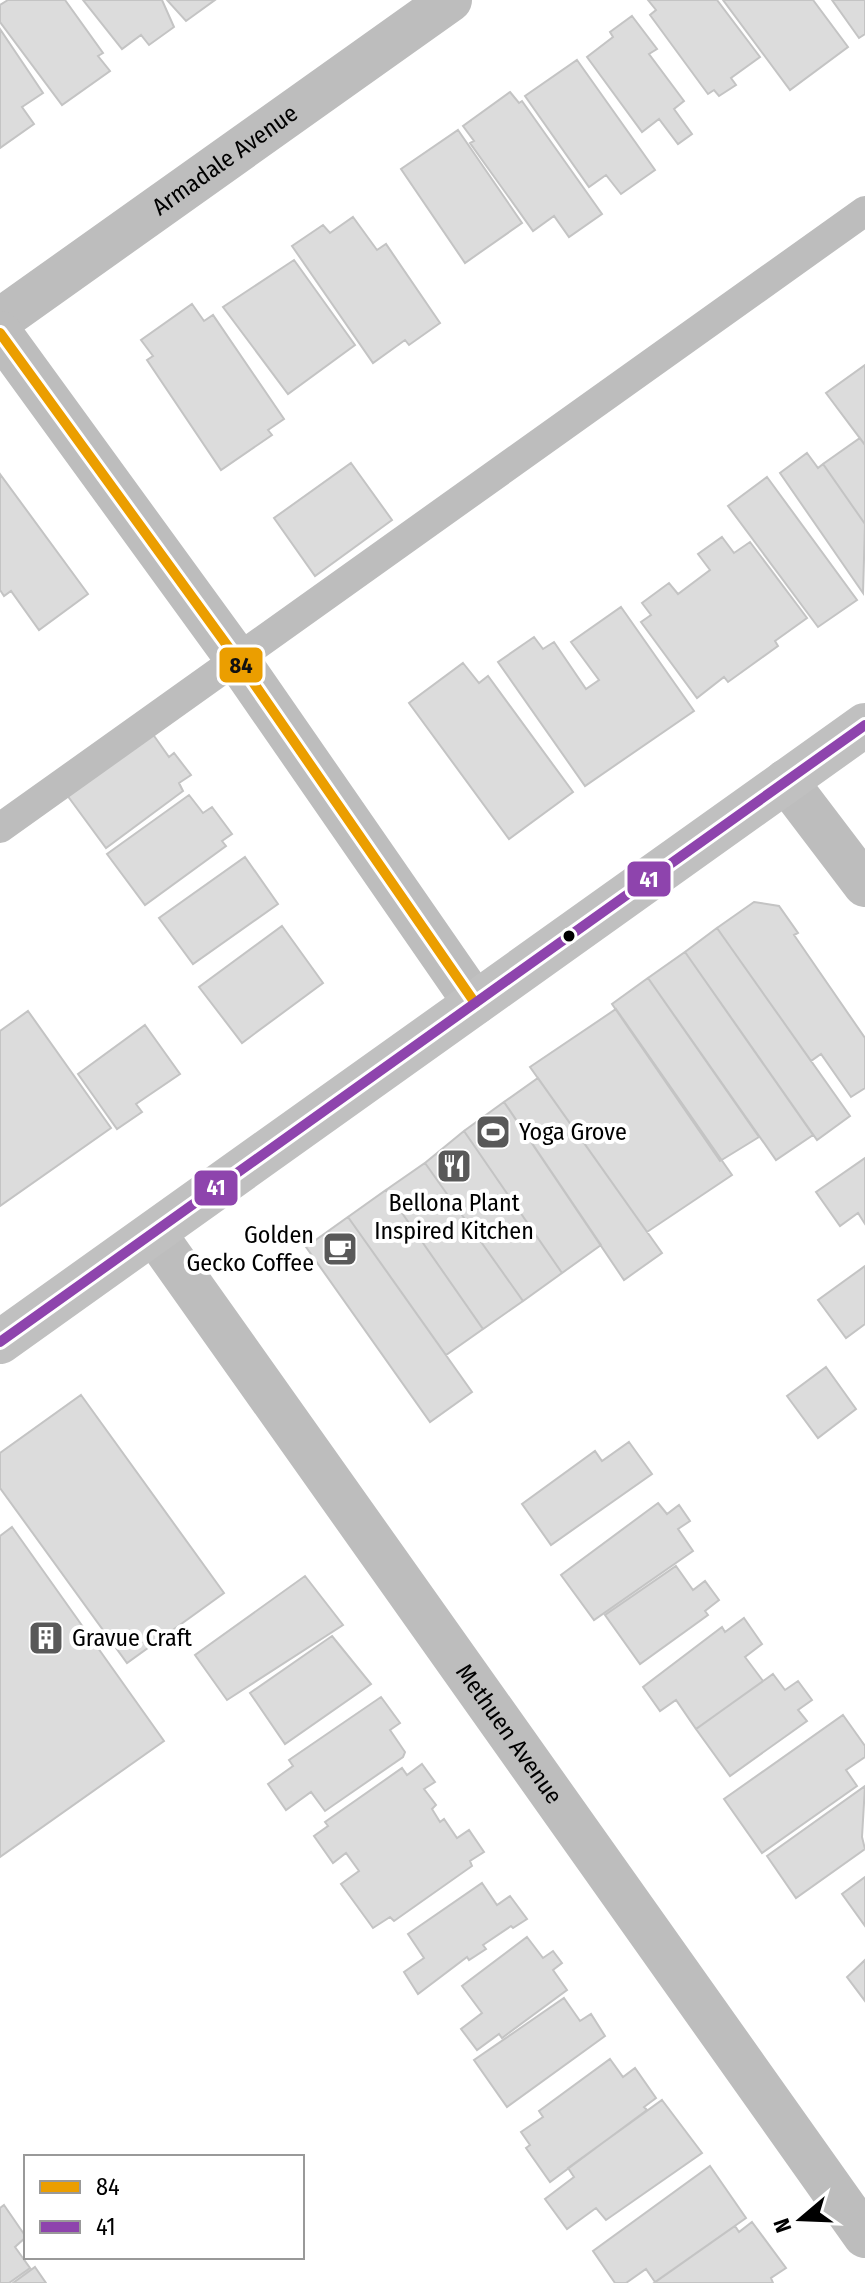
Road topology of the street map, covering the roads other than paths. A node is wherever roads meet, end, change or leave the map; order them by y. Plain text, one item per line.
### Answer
1 (450, 0) edge
2 (865, 211) edge
3 (0, 320) edge
4 (0, 333) edge
5 (237, 659) junction
6 (865, 725) edge
7 (786, 781) junction
8 (0, 828) edge
9 (865, 885) edge
10 (475, 1003) junction
11 (154, 1233) junction
12 (0, 1342) edge
13 (865, 2236) edge

1 - 3 street, Armadale Avenue
2 - 5 lane
4 - 5 street
5 - 8 lane
5 - 10 street
6 - 7 main road
7 - 9 street
7 - 10 main road
10 - 11 main road
11 - 12 main road
11 - 13 street, Methuen Avenue

